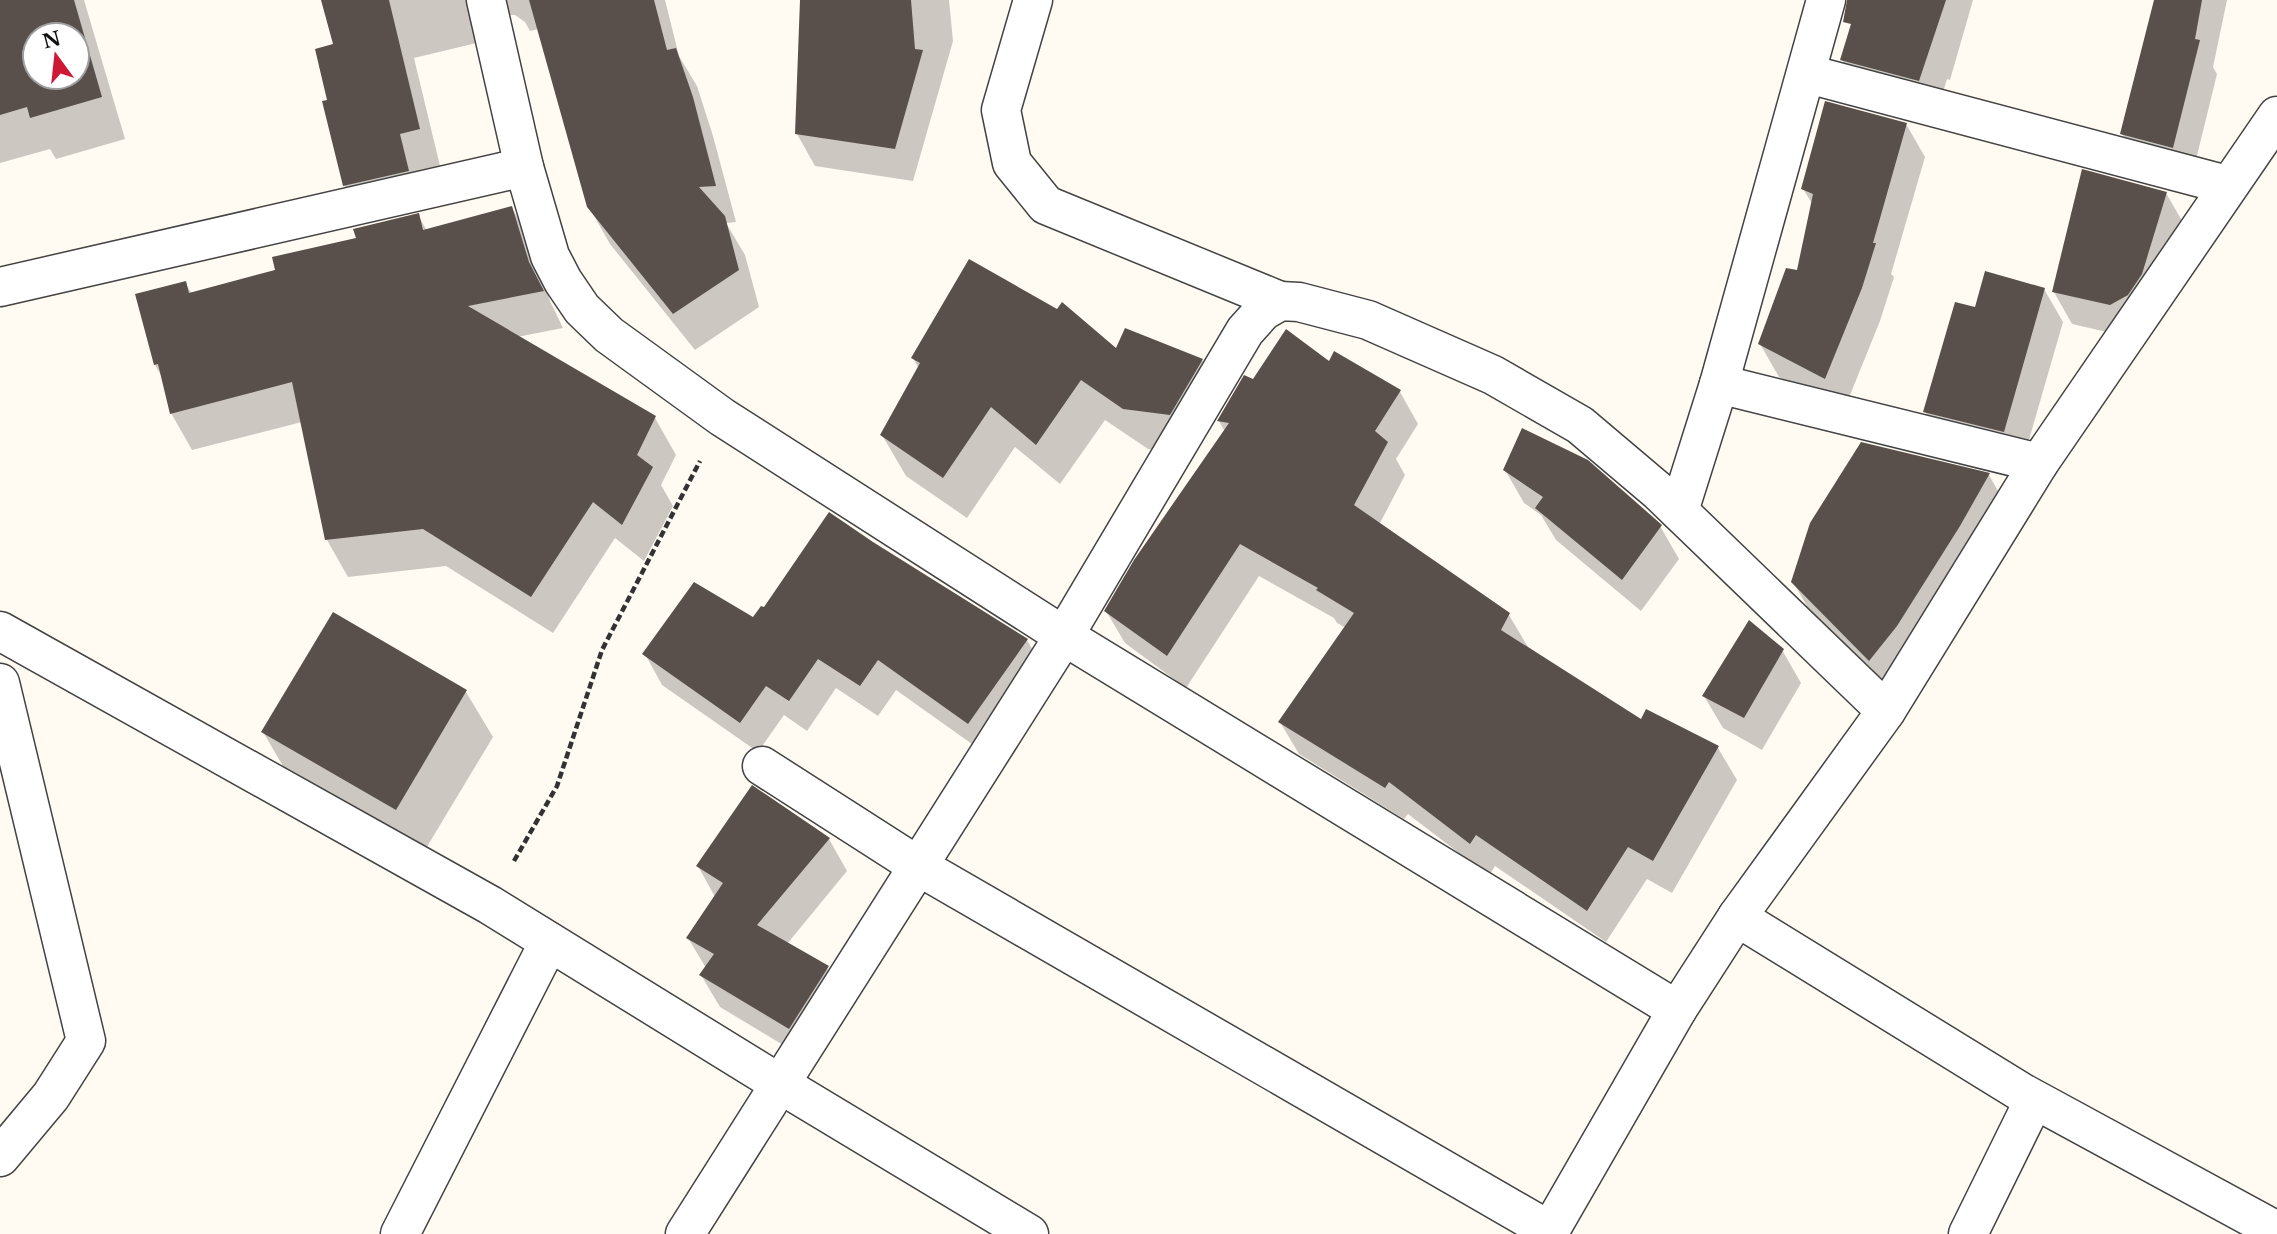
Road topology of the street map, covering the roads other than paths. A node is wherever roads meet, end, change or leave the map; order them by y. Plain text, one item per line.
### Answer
1 (486, 0) edge
2 (1033, 0) edge
3 (1826, 0) edge
4 (1808, 74) junction
5 (2277, 116) edge
6 (524, 167) junction
7 (2227, 186) junction
8 (0, 287) edge
9 (1280, 301) junction
10 (1719, 384) junction
11 (2039, 463) junction
12 (1679, 512) junction
13 (0, 631) edge
14 (1064, 636) junction
15 (0, 683) edge
16 (1886, 712) junction
17 (762, 766) dead end
18 (918, 866) junction
19 (1737, 917) junction
20 (549, 942) junction
21 (1678, 1010) junction
22 (780, 1084) junction
23 (2034, 1100) junction
24 (0, 1157) edge
25 (2277, 1231) edge
26 (1549, 1233) edge
27 (400, 1234) edge
28 (685, 1234) edge
29 (1029, 1234) edge
30 (1968, 1234) edge

1 - 6 street
2 - 9 street
3 - 4 street
4 - 7 street
4 - 10 street
5 - 7 street
6 - 8 street
6 - 14 street
7 - 11 street
9 - 12 street
9 - 14 street
10 - 11 street
10 - 12 street
11 - 16 street
12 - 16 street
13 - 20 street
14 - 18 street
14 - 21 street
15 - 24 street
16 - 19 street
17 - 18 street
18 - 22 street
18 - 26 street
19 - 21 street
19 - 23 street
20 - 22 street
20 - 27 street
21 - 26 street
22 - 28 street
22 - 29 street
23 - 25 street
23 - 30 street

